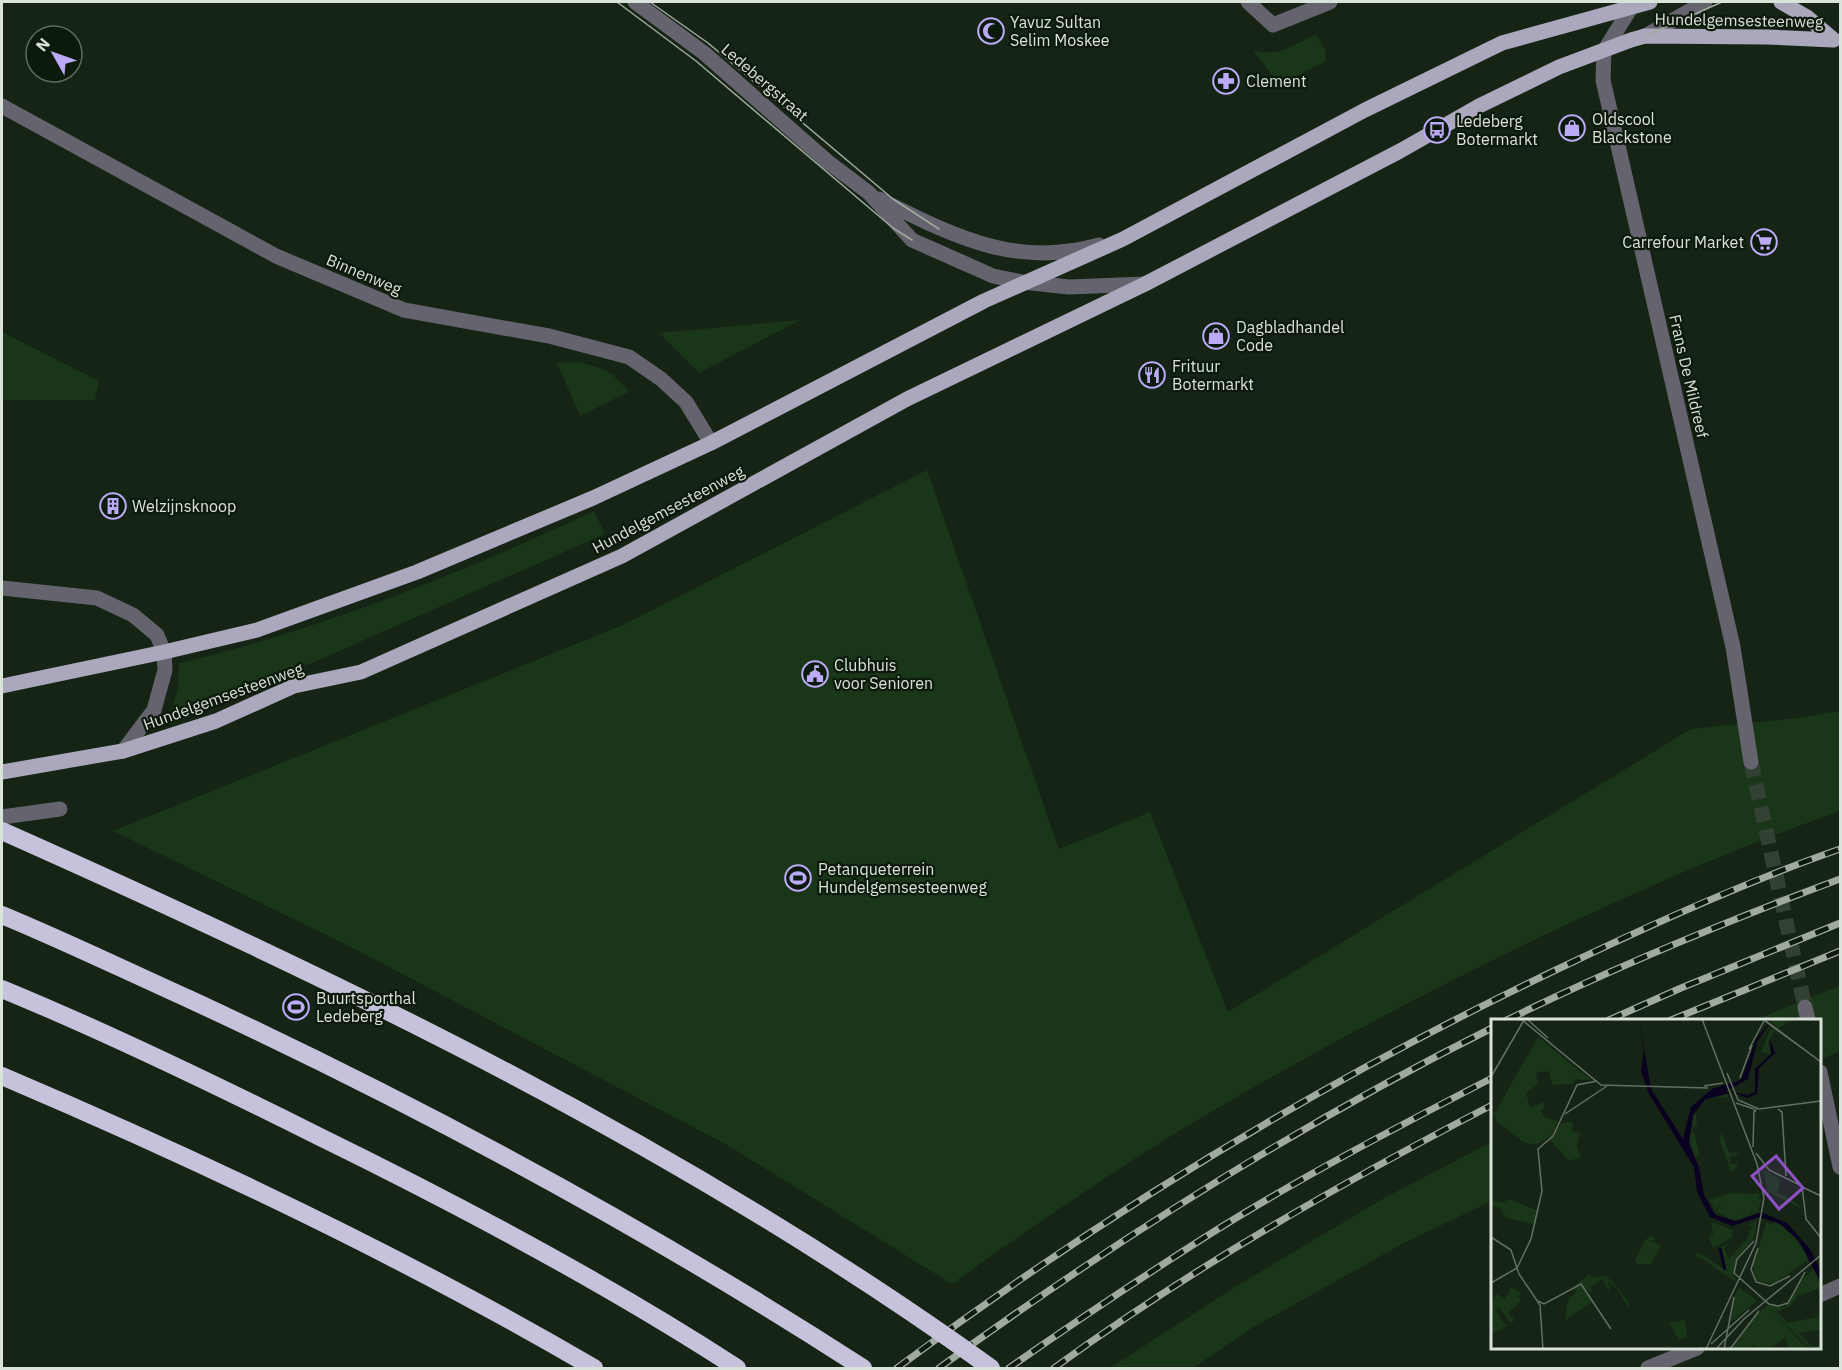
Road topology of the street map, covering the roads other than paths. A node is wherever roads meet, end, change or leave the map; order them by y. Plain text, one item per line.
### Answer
1 (635, 2) edge
2 (1248, 2) edge
3 (1330, 2) edge
4 (1650, 2) edge
5 (1705, 2) edge
6 (1781, 2) edge
7 (1632, 6) junction
8 (1645, 36) junction
9 (1837, 42) edge
10 (1604, 51) junction
11 (2, 106) edge
12 (869, 193) junction
13 (1123, 239) junction
14 (1022, 282) junction
15 (1145, 284) junction
16 (711, 443) junction
17 (2, 588) edge
18 (164, 652) junction
19 (2, 686) edge
20 (123, 751) junction
21 (1751, 762) tunnel mouth
22 (2, 772) edge
23 (60, 809) dead end
24 (2, 817) edge
25 (2, 831) edge
26 (2, 915) edge
27 (2, 989) edge
28 (2, 1076) edge
29 (1821, 1077) edge
30 (1840, 1167) edge
31 (1840, 1286) edge
32 (1821, 1294) edge
33 (1691, 1349) edge
34 (594, 1368) edge
35 (737, 1368) edge
36 (863, 1368) edge
37 (991, 1368) edge
38 (1648, 1368) edge

1 - 12 street, Ledebergstraat
2 - 3 street
4 - 7 main road
5 - 8 street
6 - 9 main road, Hundelgemsesteenweg
7 - 10 street
7 - 13 main road
8 - 9 main road, Hundelgemsesteenweg
8 - 10 main road, Hundelgemsesteenweg
10 - 15 main road, Hundelgemsesteenweg
10 - 21 street, Frans De Mildreef
11 - 16 street, Binnenweg
12 - 13 street, Ledebergstraat
12 - 14 street, Ledebergstraat
13 - 14 main road
14 - 15 street
14 - 16 main road
15 - 20 main road, Hundelgemsesteenweg
16 - 18 main road
17 - 18 street
18 - 19 main road
18 - 20 street, Hundelgemsesteenweg
20 - 22 main road, Hundelgemsesteenweg
23 - 24 street
25 - 37 highway, bridge
26 - 36 highway
27 - 35 highway
28 - 34 highway
29 - 30 street
31 - 32 street
33 - 38 street

